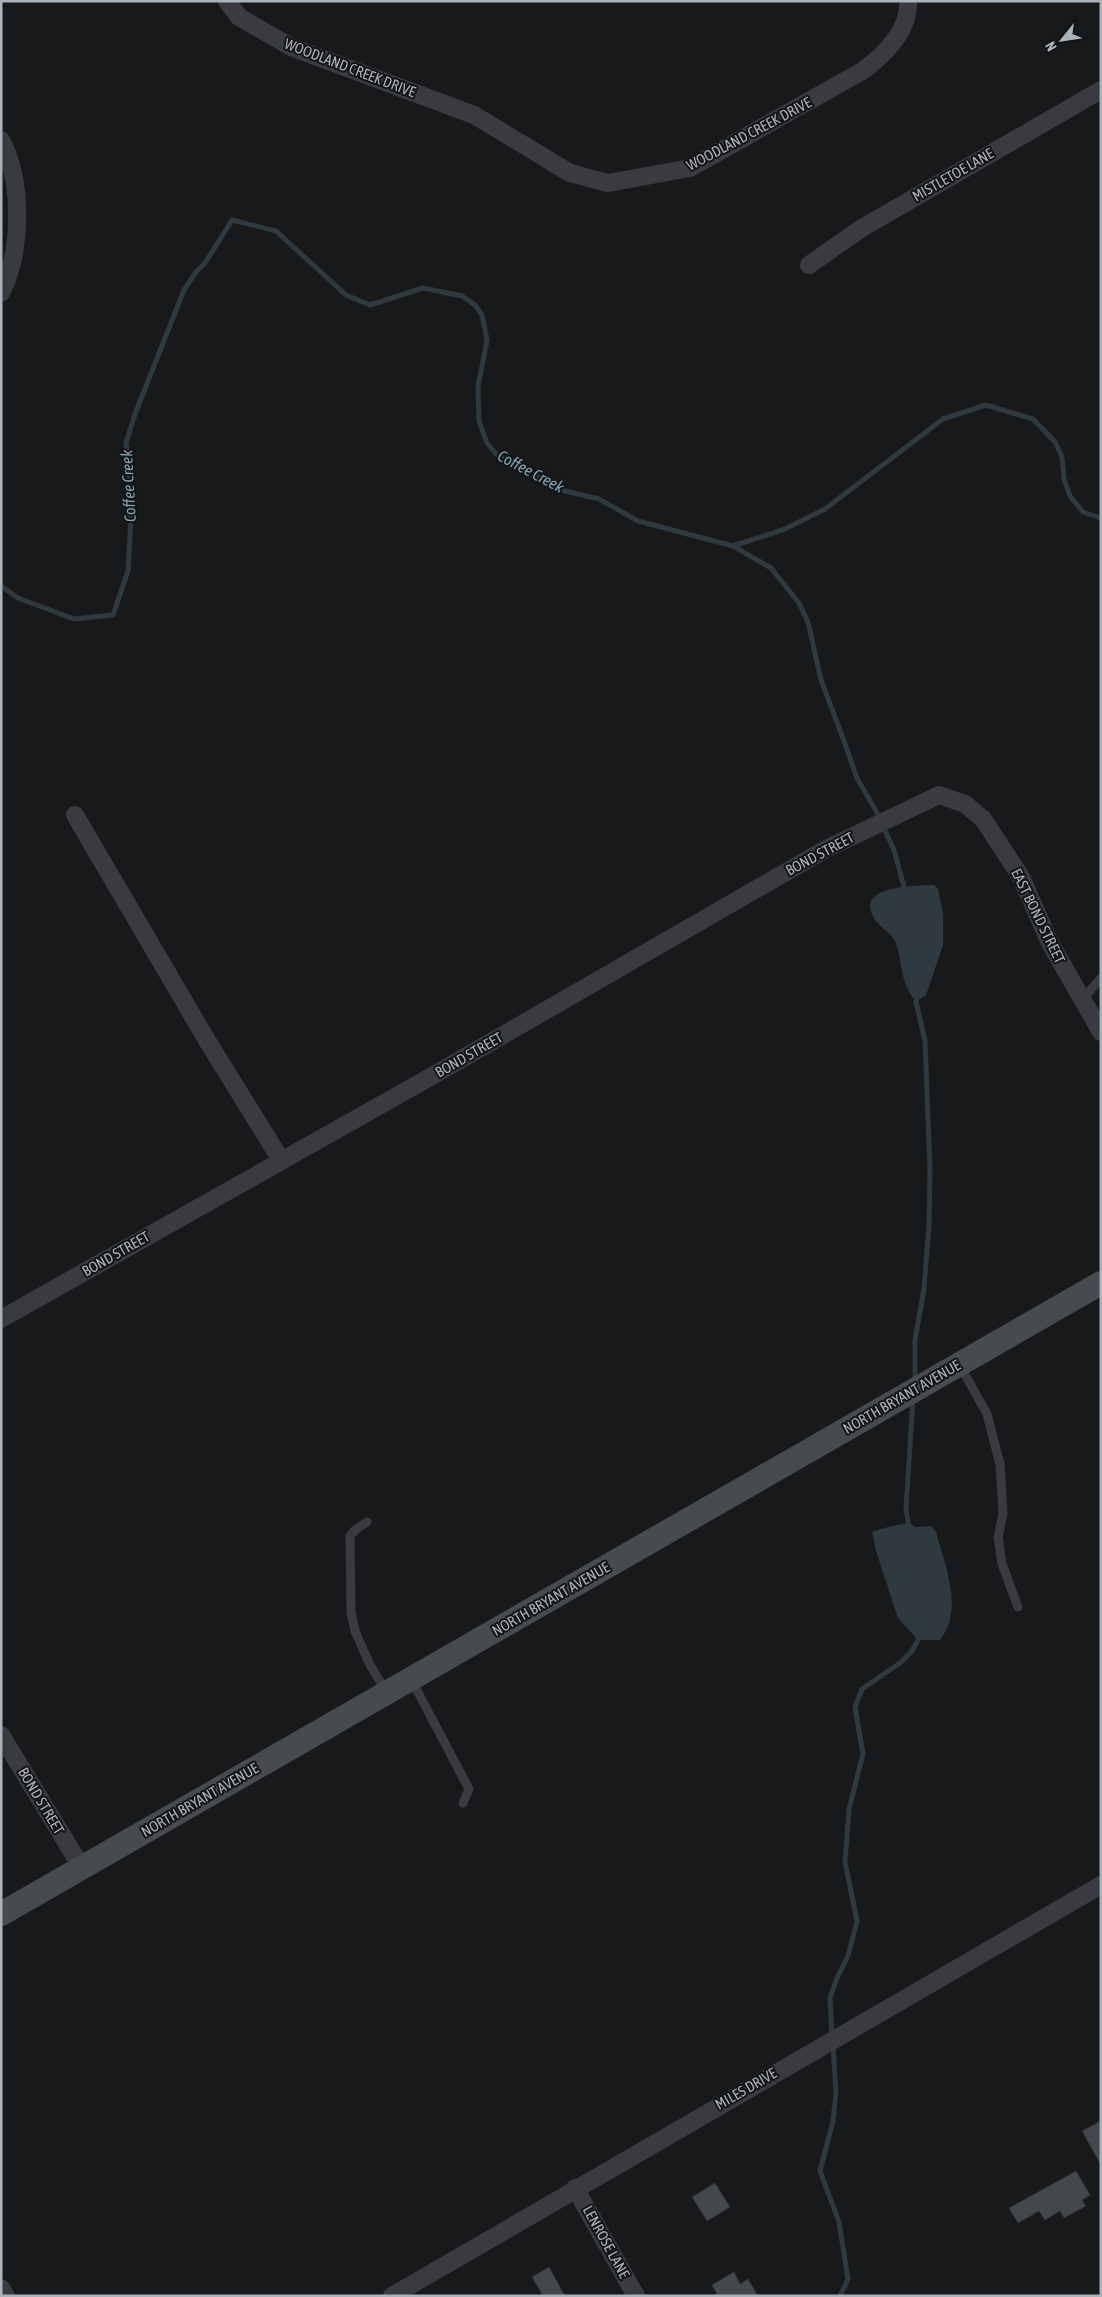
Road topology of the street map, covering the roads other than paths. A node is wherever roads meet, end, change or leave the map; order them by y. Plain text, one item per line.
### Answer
1 (228, 1) edge
2 (908, 1) edge
3 (1101, 90) edge
4 (1, 140) edge
5 (809, 265) dead end
6 (1, 293) edge
7 (939, 795) joint
8 (75, 814) dead end
9 (1101, 978) edge
10 (1082, 1000) junction
11 (1101, 1032) edge
12 (281, 1160) junction
13 (1101, 1283) edge
14 (1, 1319) edge
15 (959, 1364) junction
16 (367, 1522) dead end
17 (1018, 1607) dead end
18 (411, 1679) junction
19 (387, 1693) junction
20 (1, 1735) edge
21 (463, 1803) dead end
22 (82, 1868) junction
23 (1101, 1885) edge
24 (1, 1914) edge
25 (575, 2188) junction
26 (1, 2288) edge
27 (6, 2296) edge
28 (392, 2296) edge
29 (636, 2296) edge

1 - 2 street, WOODLAND CREEK DRIVE
3 - 5 street, MISTLETOE LANE
4 - 6 street
7 - 10 street, EAST BOND STREET
7 - 12 street, BOND STREET
8 - 12 street
9 - 10 lane
10 - 11 street, EAST BOND STREET
12 - 14 street, BOND STREET
13 - 15 street, NORTH BRYANT AVENUE
15 - 17 lane
15 - 18 street, NORTH BRYANT AVENUE
16 - 19 lane
18 - 19 street, NORTH BRYANT AVENUE
18 - 21 lane
19 - 22 street, NORTH BRYANT AVENUE
20 - 22 street, BOND STREET
22 - 24 street, NORTH BRYANT AVENUE
23 - 25 street, MILES DRIVE
25 - 28 street, MILES DRIVE
25 - 29 street, LENROSE LANE
26 - 27 street

